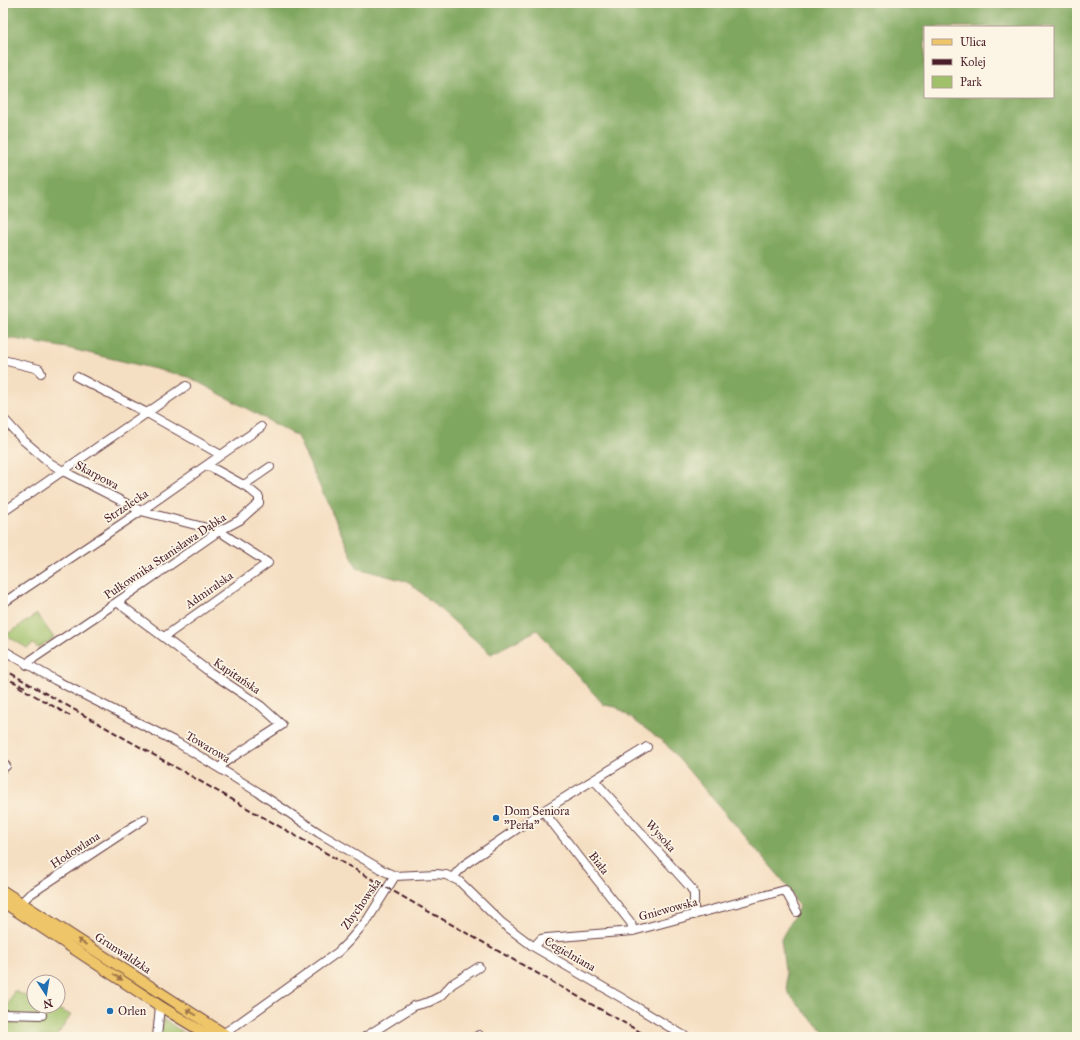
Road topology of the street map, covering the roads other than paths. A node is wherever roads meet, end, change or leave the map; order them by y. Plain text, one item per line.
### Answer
1 (3, 360) edge
2 (41, 373) dead end
3 (78, 377) dead end
4 (186, 386) dead end
5 (147, 413) junction
6 (3, 418) edge
7 (261, 427) dead end
8 (221, 455) junction
9 (206, 465) junction
10 (270, 467) dead end
11 (63, 471) junction
12 (244, 485) junction
13 (140, 511) junction
14 (3, 512) edge
15 (219, 531) junction
16 (268, 563) joint
17 (117, 602) junction
18 (3, 603) edge
19 (164, 637) junction
20 (3, 650) edge
21 (27, 665) junction
22 (647, 747) dead end
23 (220, 768) junction
24 (594, 780) junction
25 (542, 811) junction
26 (144, 820) dead end
27 (395, 876) junction
28 (453, 878) junction
29 (3, 891) edge
30 (3, 902) edge
31 (21, 903) junction
32 (797, 912) dead end
33 (694, 915) junction
34 (633, 931) junction
35 (534, 947) junction
36 (479, 967) dead end
37 (160, 1006) junction
38 (3, 1014) edge
39 (42, 1015) dead end
40 (227, 1035) edge
41 (157, 1037) edge
42 (211, 1037) edge
43 (366, 1037) edge
44 (686, 1037) edge

1 - 2 street
3 - 5 street
4 - 5 street
5 - 8 street
5 - 11 street
6 - 11 street, Skarpowa
7 - 8 street, Strzelecka
8 - 9 street, Strzelecka
9 - 12 street, Pułkownika Stanisława Dąbka
9 - 13 street, Strzelecka
10 - 12 street
11 - 13 street, Skarpowa
11 - 14 street
12 - 15 street, Pułkownika Stanisława Dąbka
13 - 15 street, Skarpowa
13 - 18 street, Strzelecka
15 - 16 street, Skarpowa
15 - 17 street, Pułkownika Stanisława Dąbka
16 - 19 street, Admiralska
17 - 19 street, Kapitańska
17 - 21 street, Pułkownika Stanisława Dąbka
19 - 23 street, Kapitańska
20 - 21 street, Towarowa
21 - 23 street, Towarowa
22 - 24 street
23 - 27 street, Towarowa
24 - 25 street
24 - 33 street, Wysoka
25 - 28 street
25 - 34 street, Biała
26 - 31 street, Hodowlana
27 - 28 street, Zbychowska
27 - 40 street, Zbychowska
28 - 35 street, Cegielniana
29 - 31 main road, Grunwaldzka
30 -> 37 main road, Grunwaldzka
40 -> 31 main road, Grunwaldzka
32 - 33 street, Gniewowska
33 - 34 street, Gniewowska
34 - 35 street, Gniewowska
35 - 44 street, Cegielniana
36 - 43 street
37 - 41 street
37 - 42 main road, Grunwaldzka
38 - 39 street
40 - 42 street, Zbychowska

